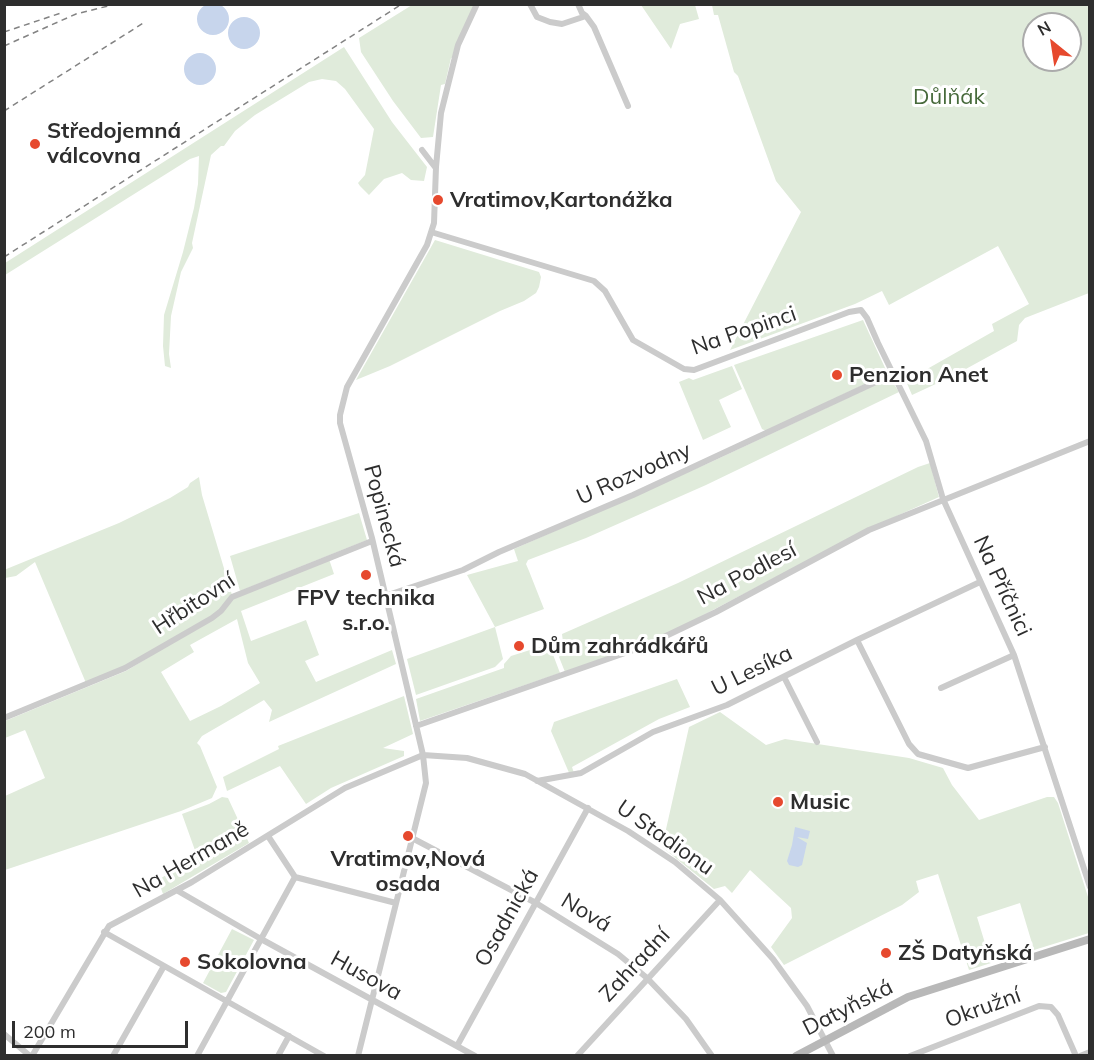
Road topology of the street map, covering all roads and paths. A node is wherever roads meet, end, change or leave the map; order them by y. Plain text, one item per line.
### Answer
1 (477, 4) edge
2 (530, 4) edge
3 (578, 4) edge
4 (586, 16) junction
5 (628, 106) dead end
6 (422, 150) dead end
7 (436, 167) junction
8 (431, 232) junction
9 (861, 310) joint
10 (893, 374) junction
11 (1089, 441) edge
12 (943, 499) junction
13 (372, 541) junction
14 (980, 582) junction
15 (386, 596) junction
16 (857, 640) junction
17 (1014, 655) junction
18 (784, 677) junction
19 (941, 688) dead end
20 (4, 718) edge
21 (416, 726) junction
22 (817, 742) dead end
23 (1045, 747) junction
24 (423, 755) junction
25 (537, 781) junction
26 (588, 808) junction
27 (268, 836) junction
28 (412, 838) junction
29 (295, 877) junction
30 (1089, 887) edge
31 (178, 891) junction
32 (720, 900) junction
33 (396, 903) junction
34 (536, 903) junction
35 (104, 932) junction
36 (261, 939) junction
37 (1089, 939) edge
38 (164, 966) junction
39 (647, 978) junction
40 (371, 999) junction
41 (226, 1001) junction
42 (4, 1034) edge
43 (289, 1036) junction
44 (825, 1040) junction
45 (458, 1046) junction
46 (1089, 1052) edge
47 (31, 1056) edge
48 (114, 1056) edge
49 (197, 1056) edge
50 (278, 1056) edge
51 (324, 1056) edge
52 (358, 1056) edge
53 (475, 1056) edge
54 (577, 1056) edge
55 (712, 1056) edge
56 (796, 1056) edge
57 (833, 1056) edge
58 (910, 1056) edge
59 (1078, 1056) edge

1 - 7 street, Popinecká
2 - 4 street
3 - 4 street
4 - 5 street
6 - 7 street
7 - 8 street, Popinecká
8 - 9 street, Na Popinci
8 - 13 street, Popinecká
9 - 10 street, Na Příčnici
10 - 12 street, Na Příčnici
10 - 15 street, U Rozvodny
11 - 12 street, Na Podlesí
12 - 14 street, Na Příčnici
12 - 21 street, Na Podlesí
13 - 15 street, Popinecká
13 - 20 street, Hřbitovní
14 - 16 street, U Lesíka
14 - 17 street, Na Příčnici
15 - 21 street, Popinecká
16 - 18 street, U Lesíka
16 - 23 street
17 - 19 street
17 - 23 street, Na Příčnici
18 - 22 street
18 - 25 street, U Lesíka
21 - 24 street, Popinecká
23 - 30 street, Na Příčnici
24 - 25 street, U Stadionu
24 - 27 street, Na Hermaně
24 - 28 street, Popinecká
25 - 26 street, U Stadionu
26 - 32 street, U Stadionu
26 - 34 street, Osadnická
27 - 29 street
27 - 31 street, Na Hermaně
28 - 33 street, Popinecká
28 - 34 street, Nová
29 - 33 street
29 - 36 street
31 - 35 street, Na Hermaně
31 - 36 street, Husova
32 - 39 street, Zahradní
32 - 44 street, U Stadionu
33 - 40 street, Popinecká
34 - 39 street, Nová
34 - 45 street, Osadnická
35 - 38 street
35 - 47 street, Na Hermaně
36 - 40 street, Husova
36 - 41 street
37 - 44 main road, Datyňská
38 - 41 street
38 - 48 street
39 - 54 street, Zahradní
39 - 55 street, Nová
40 - 45 street, Husova
40 - 52 street, Popinecká
41 - 43 street
41 - 49 street
42 - 47 street
43 - 50 street
43 - 51 street
44 - 56 main road, Datyňská
44 - 57 street, U Stadionu
45 - 53 street, Husova
46 - 59 street, Okružní
58 - 59 street, Okružní

